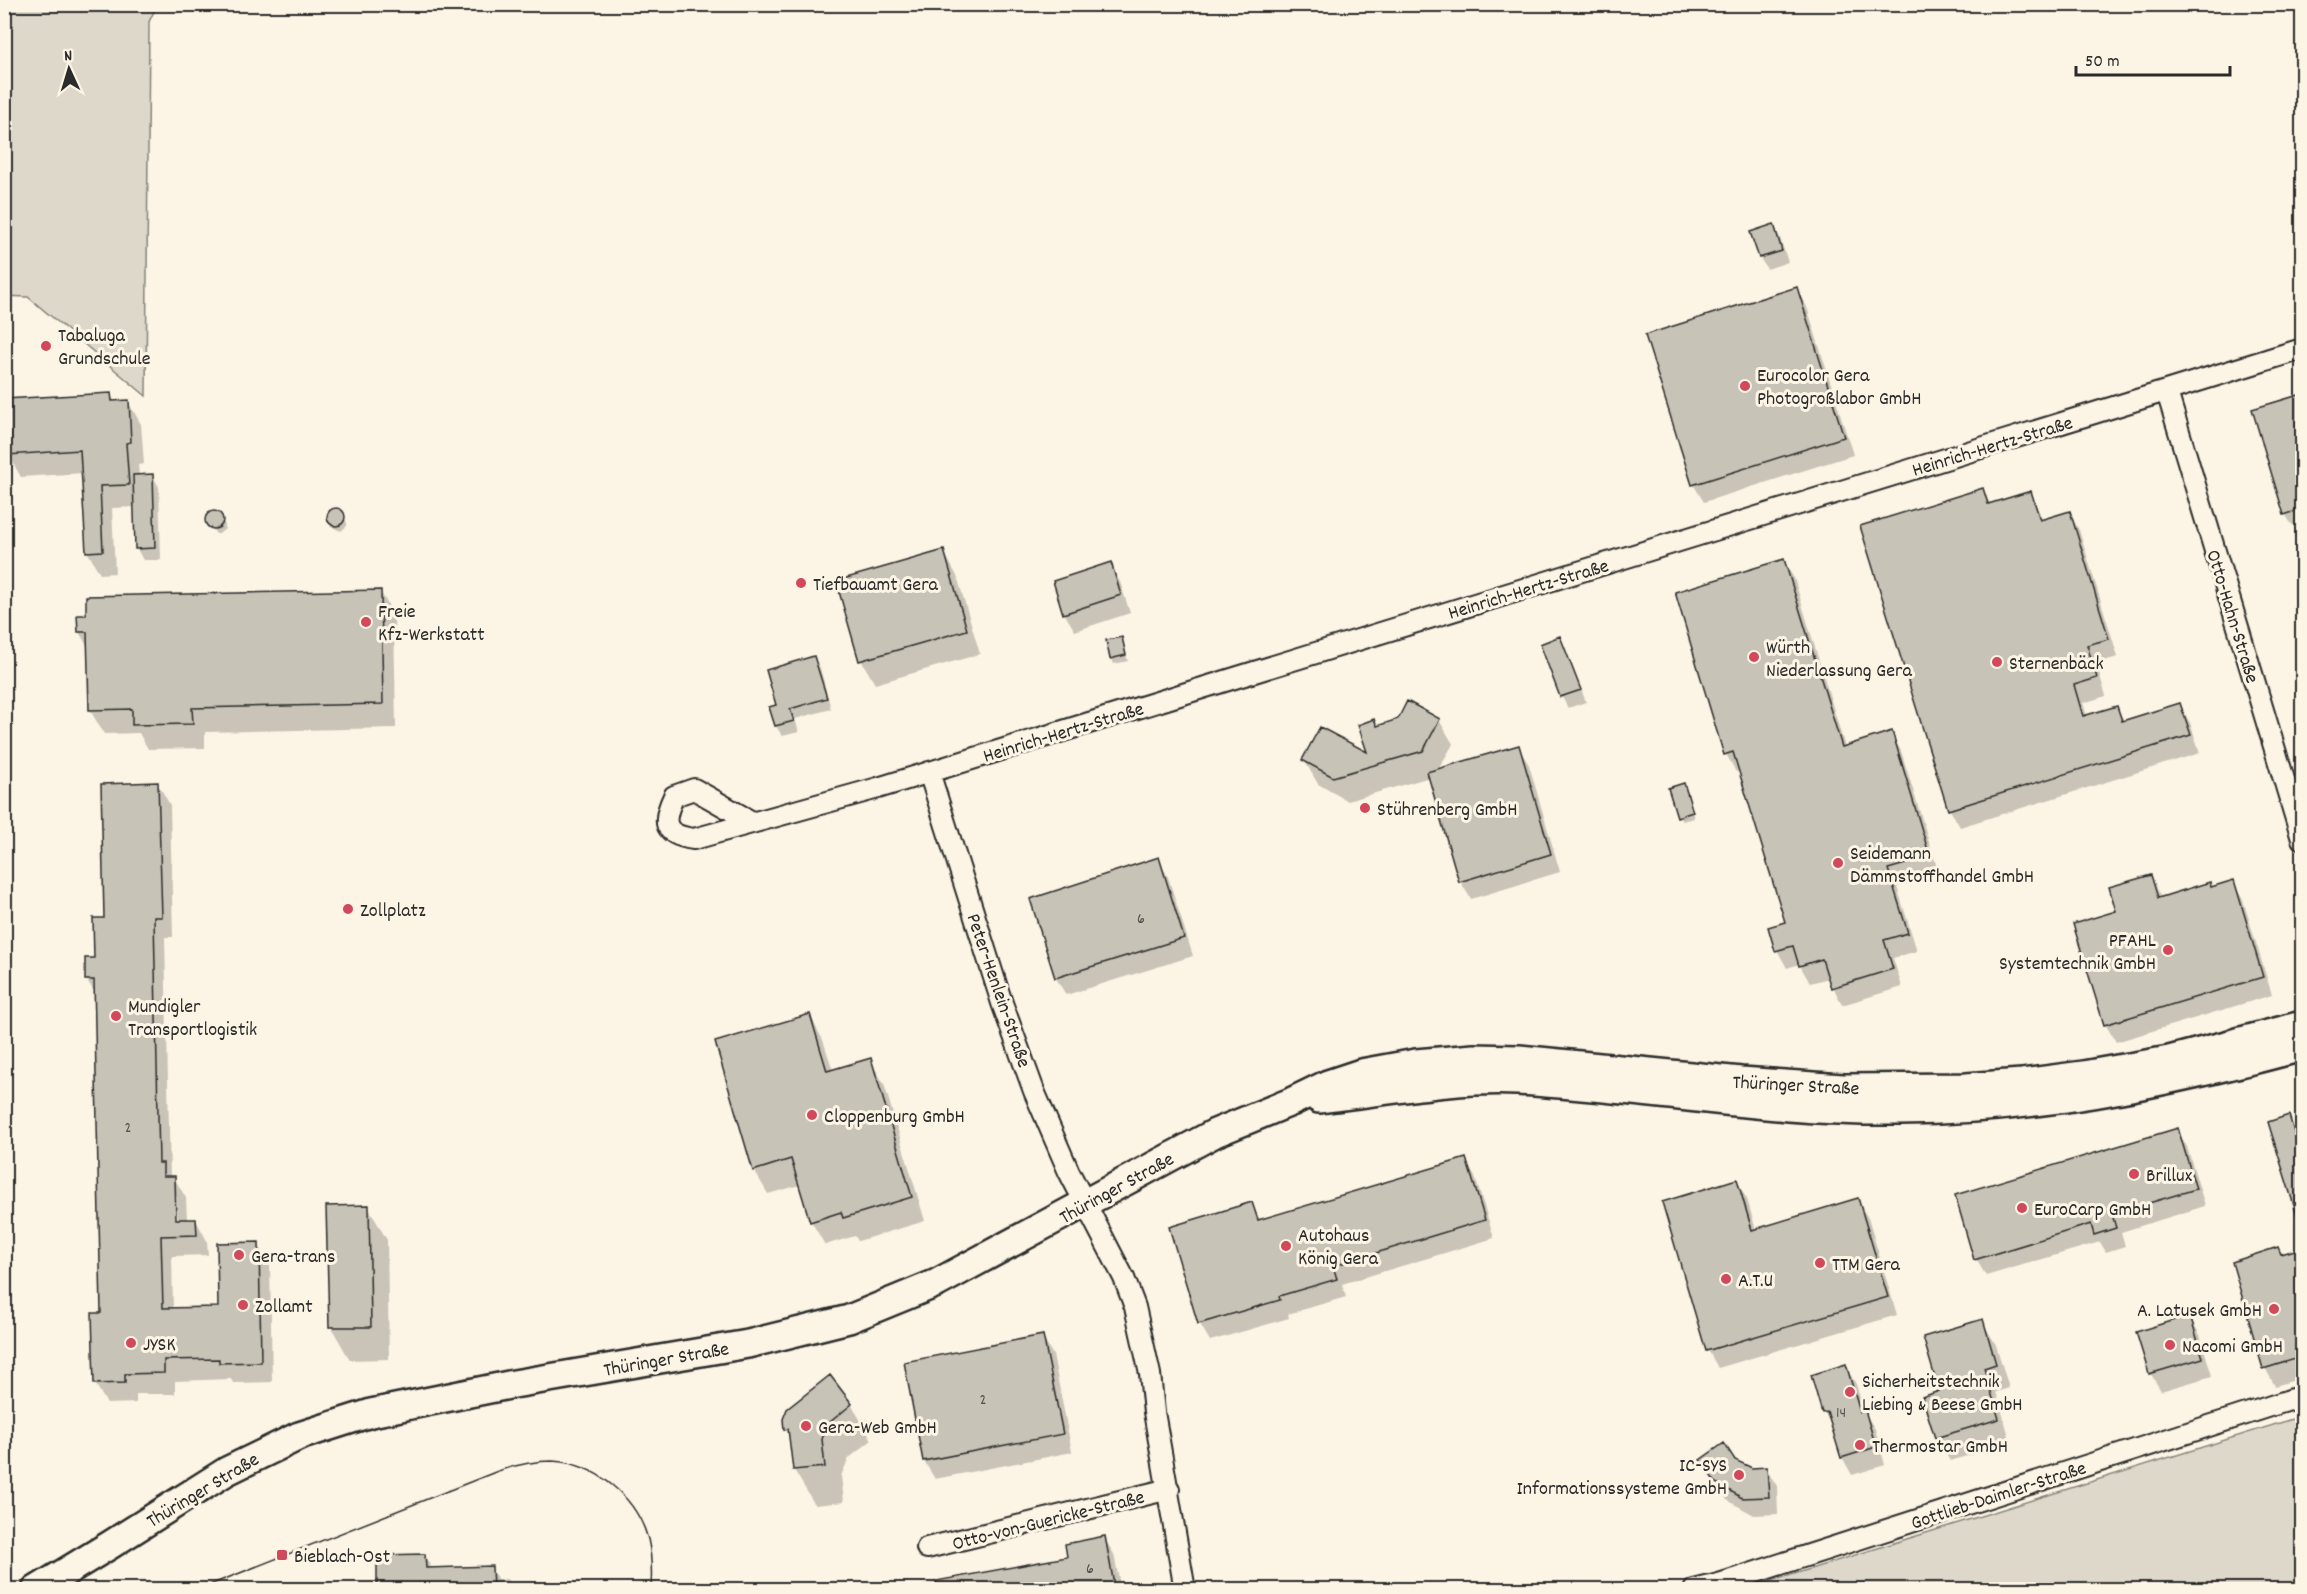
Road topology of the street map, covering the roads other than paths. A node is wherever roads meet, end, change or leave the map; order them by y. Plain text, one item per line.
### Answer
1 (2302, 349) edge
2 (2167, 392) junction
3 (929, 772) junction
4 (752, 822) dead end
5 (2302, 839) edge
6 (2302, 1025) edge
7 (2302, 1047) edge
8 (1625, 1081) junction
9 (1085, 1203) junction
10 (2302, 1396) edge
11 (1168, 1489) junction
12 (927, 1548) dead end
13 (36, 1590) edge
14 (1185, 1590) edge
15 (1694, 1590) edge

1 - 2 street, Heinrich-Hertz-Straße
2 - 3 street, Heinrich-Hertz-Straße
2 - 5 street, Otto-Hahn-Straße
3 - 4 street, Heinrich-Hertz-Straße
3 - 9 street, Peter-Henlein-Straße
6 - 8 main road, Thüringer Straße
7 - 8 main road, Thüringer Straße
8 - 9 main road, Thüringer Straße
9 - 11 street, Otto-von-Guericke-Straße
9 - 13 main road, Thüringer Straße
10 - 15 street, Gottlieb-Daimler-Straße
11 - 12 street, Otto-von-Guericke-Straße
11 - 14 street, Otto-von-Guericke-Straße

